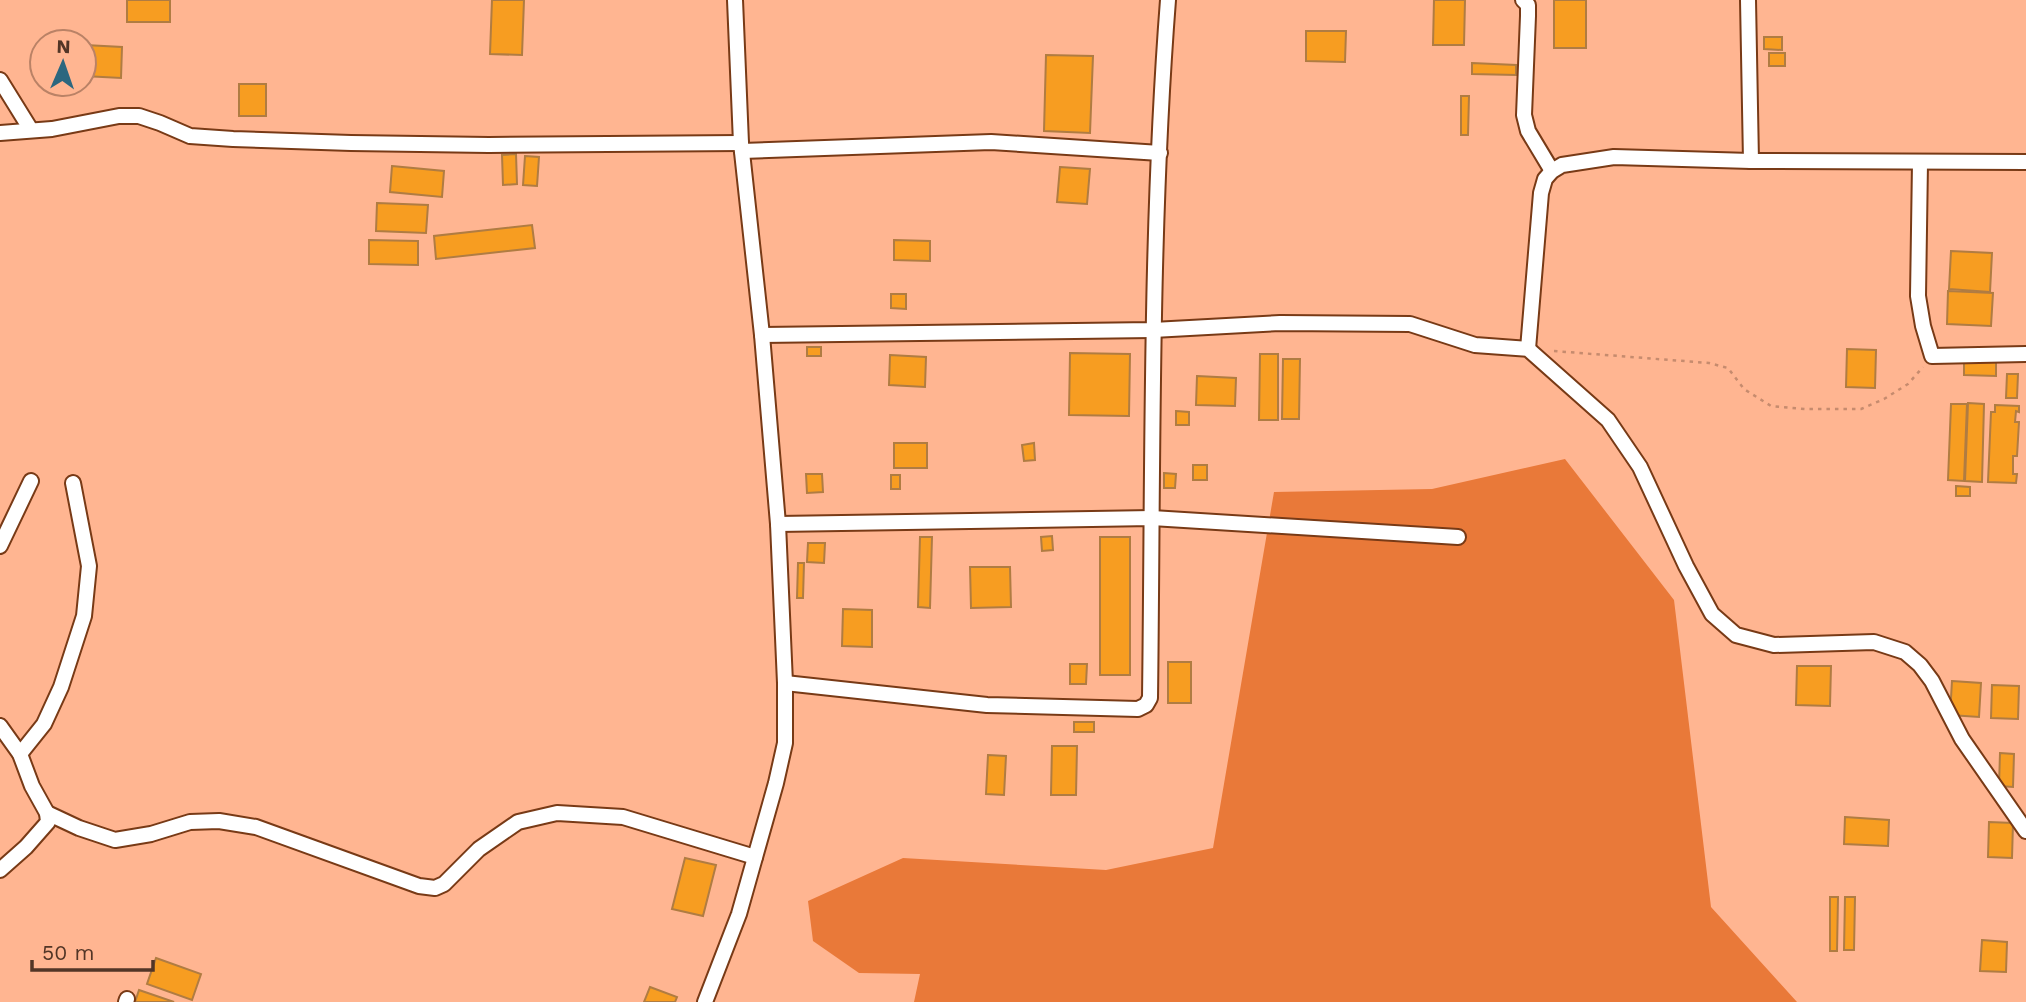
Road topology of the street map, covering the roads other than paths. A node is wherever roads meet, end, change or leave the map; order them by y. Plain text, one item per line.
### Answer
1 (735, 0) edge
2 (1168, 0) edge
3 (1523, 0) edge
4 (1748, 0) edge
5 (0, 80) edge
6 (31, 130) junction
7 (0, 133) edge
8 (742, 147) junction
9 (1160, 153) junction
10 (1751, 161) junction
11 (2026, 162) edge
12 (1920, 163) junction
13 (1552, 171) junction
14 (1153, 330) junction
15 (762, 335) junction
16 (1528, 349) junction
17 (2026, 354) edge
18 (31, 481) dead end
19 (73, 483) dead end
20 (1152, 518) junction
21 (778, 524) junction
22 (1458, 537) dead end
23 (0, 546) edge
24 (785, 684) junction
25 (0, 726) edge
26 (20, 754) junction
27 (47, 813) junction
28 (2026, 831) edge
29 (755, 857) junction
30 (0, 870) edge
31 (705, 1002) edge

1 - 8 street
2 - 9 street
3 - 13 street
4 - 10 street
5 - 6 street
6 - 7 street
6 - 8 street
8 - 9 street
8 - 15 street
9 - 14 street
10 - 12 street
10 - 13 street
11 - 12 street
12 - 17 street
13 - 16 street
14 - 15 street
14 - 16 street
14 - 20 street
15 - 21 street
16 - 28 street
18 - 23 street
19 - 26 street
20 - 21 street
20 - 22 street
20 - 24 street
21 - 24 street
24 - 29 street
25 - 26 street
26 - 27 street
27 - 29 street
27 - 30 street
29 - 31 street

